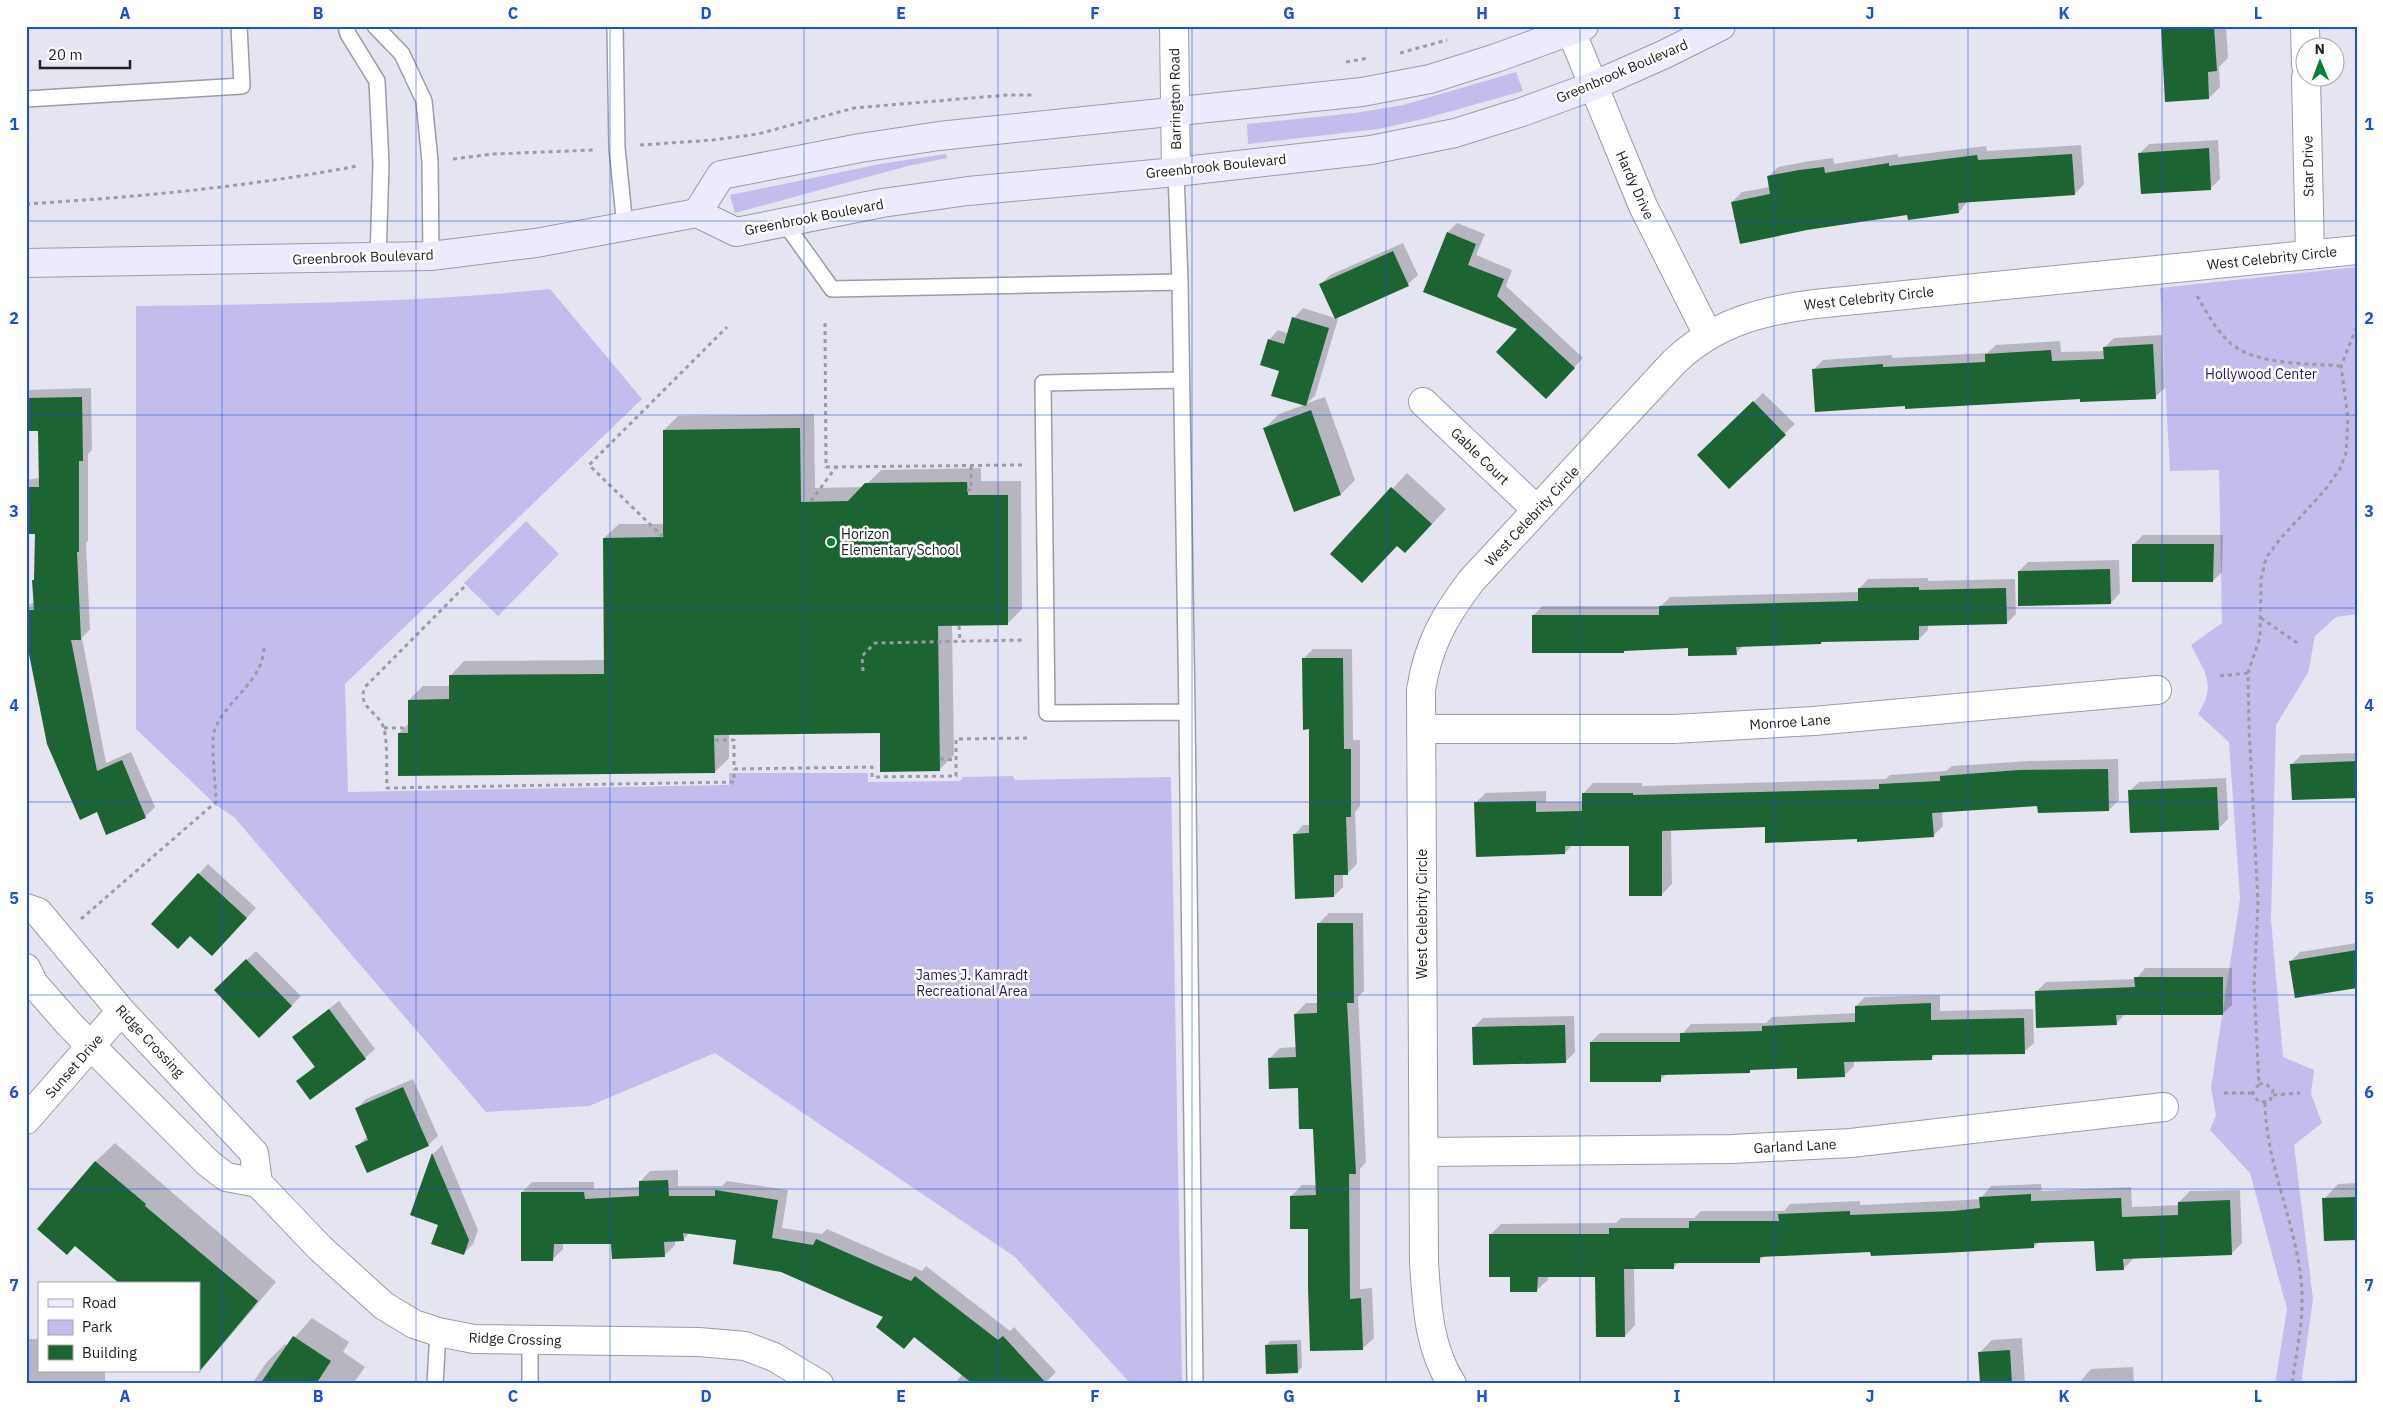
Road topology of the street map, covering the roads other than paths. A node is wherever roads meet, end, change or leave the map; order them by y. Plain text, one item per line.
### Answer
1 (239, 26) edge
2 (346, 26) edge
3 (376, 26) edge
4 (615, 26) edge
5 (1174, 26) edge
6 (1721, 26) edge
7 (1578, 29) edge
8 (1593, 86) junction
9 (2306, 88) edge
10 (26, 99) edge
11 (1175, 111) junction
12 (1176, 172) junction
13 (697, 213) junction
14 (784, 222) junction
15 (625, 227) junction
16 (2357, 250) edge
17 (2310, 255) junction
18 (431, 256) junction
19 (378, 258) junction
20 (26, 262) edge
21 (1180, 282) junction
22 (1708, 335) junction
23 (1181, 380) junction
24 (1423, 402) dead end
25 (1537, 510) junction
26 (2157, 690) dead end
27 (1186, 712) junction
28 (1421, 730) junction
29 (26, 908) edge
30 (26, 968) edge
31 (121, 1011) junction
32 (90, 1046) junction
33 (2164, 1107) dead end
34 (26, 1120) edge
35 (1424, 1152) junction
36 (258, 1183) junction
37 (438, 1332) junction
38 (530, 1340) junction
39 (435, 1384) edge
40 (530, 1384) edge
41 (819, 1384) edge
42 (1195, 1384) edge
43 (1452, 1384) edge

1 - 10 lane
2 - 19 lane
3 - 18 lane
4 - 15 lane
5 - 11 street, Barrington Road
6 - 8 main road, Greenbrook Boulevard
7 - 8 street, Hardy Drive
7 - 11 main road
8 - 12 main road, Greenbrook Boulevard
8 - 22 street, Hardy Drive
9 - 17 street, Star Drive
11 - 12 street, Barrington Road
11 - 13 main road
12 - 14 main road, Greenbrook Boulevard
12 - 21 lane
13 - 14 main road, Greenbrook Boulevard
13 - 15 main road, Greenbrook Boulevard
14 - 21 lane
15 - 18 main road, Greenbrook Boulevard
16 - 17 street, West Celebrity Circle
17 - 22 street, West Celebrity Circle
18 - 19 main road, Greenbrook Boulevard
19 - 20 main road, Greenbrook Boulevard
21 - 23 lane
22 - 25 street, West Celebrity Circle
23 - 27 lane
23 - 27 lane
24 - 25 street, Gable Court
25 - 28 street, West Celebrity Circle
26 - 28 street, Monroe Lane
27 - 42 lane
28 - 35 street, West Celebrity Circle
29 - 31 street, Ridge Crossing
30 - 32 street
31 - 32 street, Sunset Drive
31 - 36 street, Ridge Crossing
32 - 34 street, Sunset Drive
32 - 36 street
33 - 35 street, Garland Lane
35 - 43 street, West Celebrity Circle
36 - 37 street, Ridge Crossing
37 - 38 street, Ridge Crossing
37 - 39 lane
38 - 40 lane
38 - 41 street, Ridge Crossing

